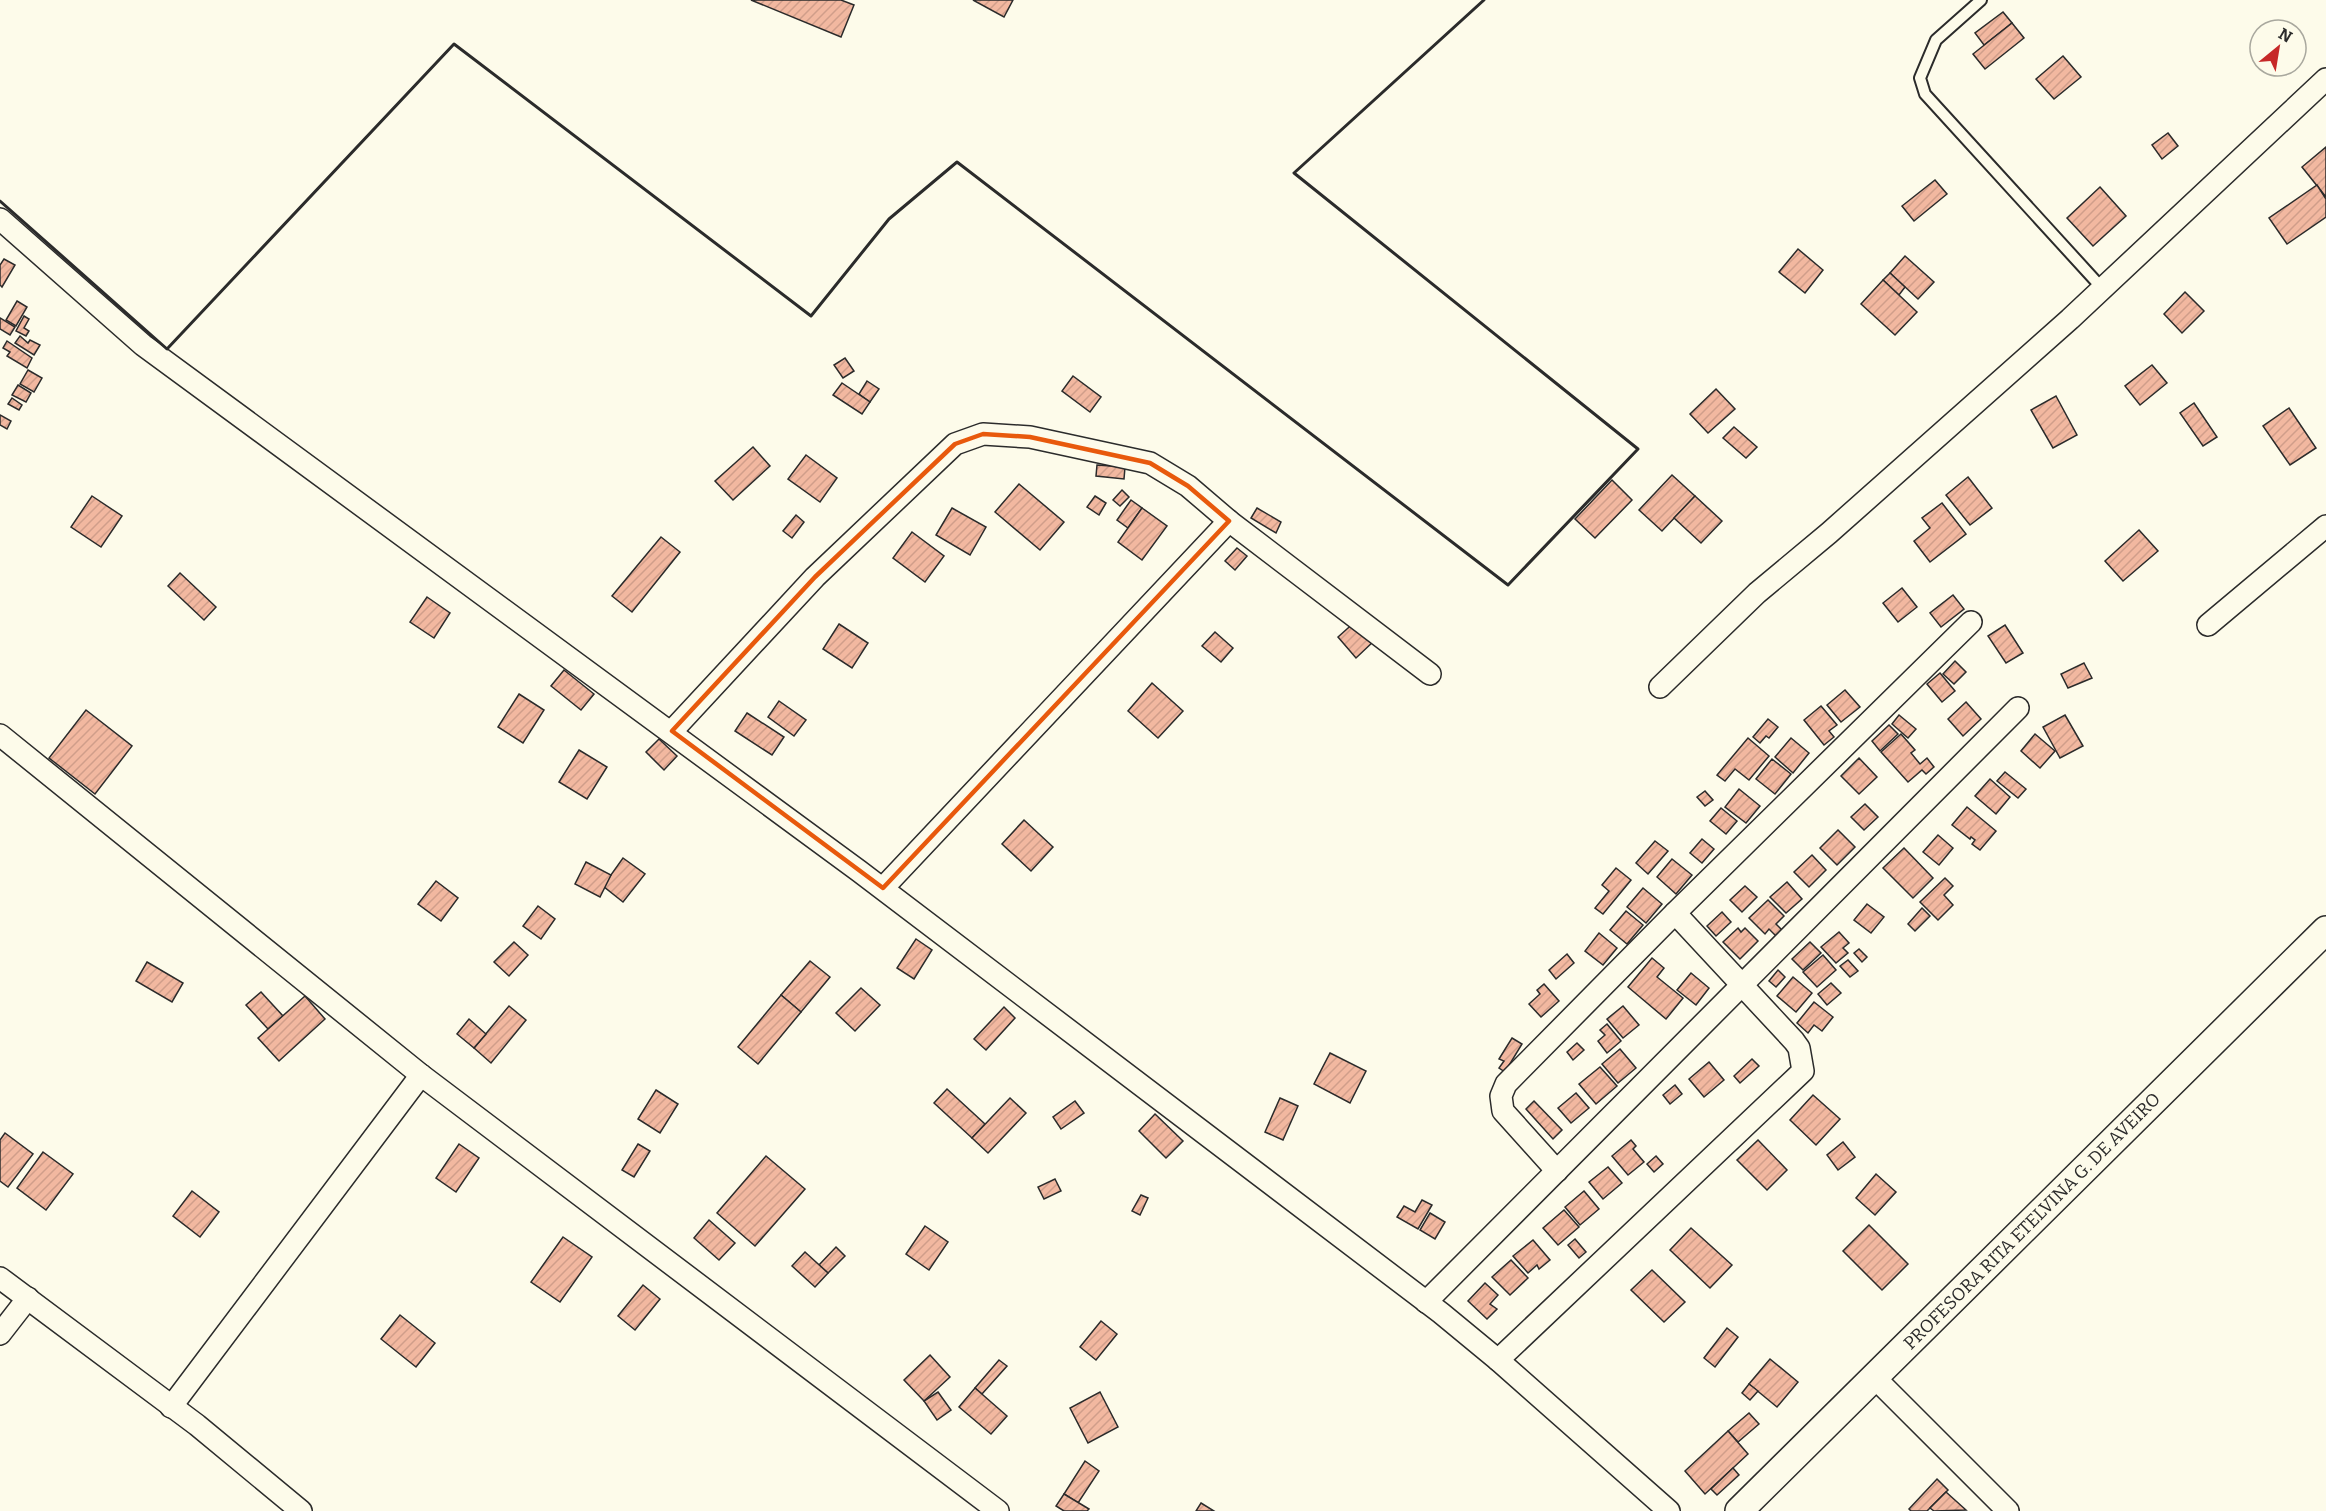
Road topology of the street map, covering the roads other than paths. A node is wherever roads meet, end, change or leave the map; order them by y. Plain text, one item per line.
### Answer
1 (1981, 0) edge
2 (2326, 79) edge
3 (0, 219) edge
4 (2102, 288) junction
5 (1229, 521) junction
6 (2326, 526) edge
7 (1971, 622) dead end
8 (2208, 625) dead end
9 (1430, 674) dead end
10 (1660, 687) dead end
11 (2018, 708) dead end
12 (672, 731) junction
13 (0, 735) edge
14 (883, 888) junction
15 (1675, 913) junction
16 (2326, 930) edge
17 (1743, 986) junction
18 (421, 1075) junction
19 (1557, 1171) junction
20 (0, 1278) edge
21 (28, 1298) junction
22 (1426, 1302) junction
23 (0, 1335) edge
24 (1498, 1360) junction
25 (1874, 1377) junction
26 (171, 1407) junction
27 (301, 1511) edge
28 (998, 1511) edge
29 (1669, 1511) edge
30 (1738, 1511) edge
31 (2008, 1511) edge

1 - 4 lane
2 - 4 street
3 - 12 street
4 - 10 street
5 - 9 street
5 - 12 street
5 - 14 street
6 - 8 street
7 - 15 street
11 - 17 street
12 - 14 street
13 - 18 street
14 - 22 street
15 - 17 street
15 - 19 street
16 - 25 street, PROFESORA RITA ETELVINA G. DE AVEIRO
17 - 19 street
17 - 24 street
18 - 26 street
18 - 28 street
19 - 22 street
20 - 21 street
21 - 23 street
21 - 26 street
22 - 24 street
24 - 29 street
25 - 30 street, PROFESORA RITA ETELVINA G. DE AVEIRO
25 - 31 street
26 - 27 street

